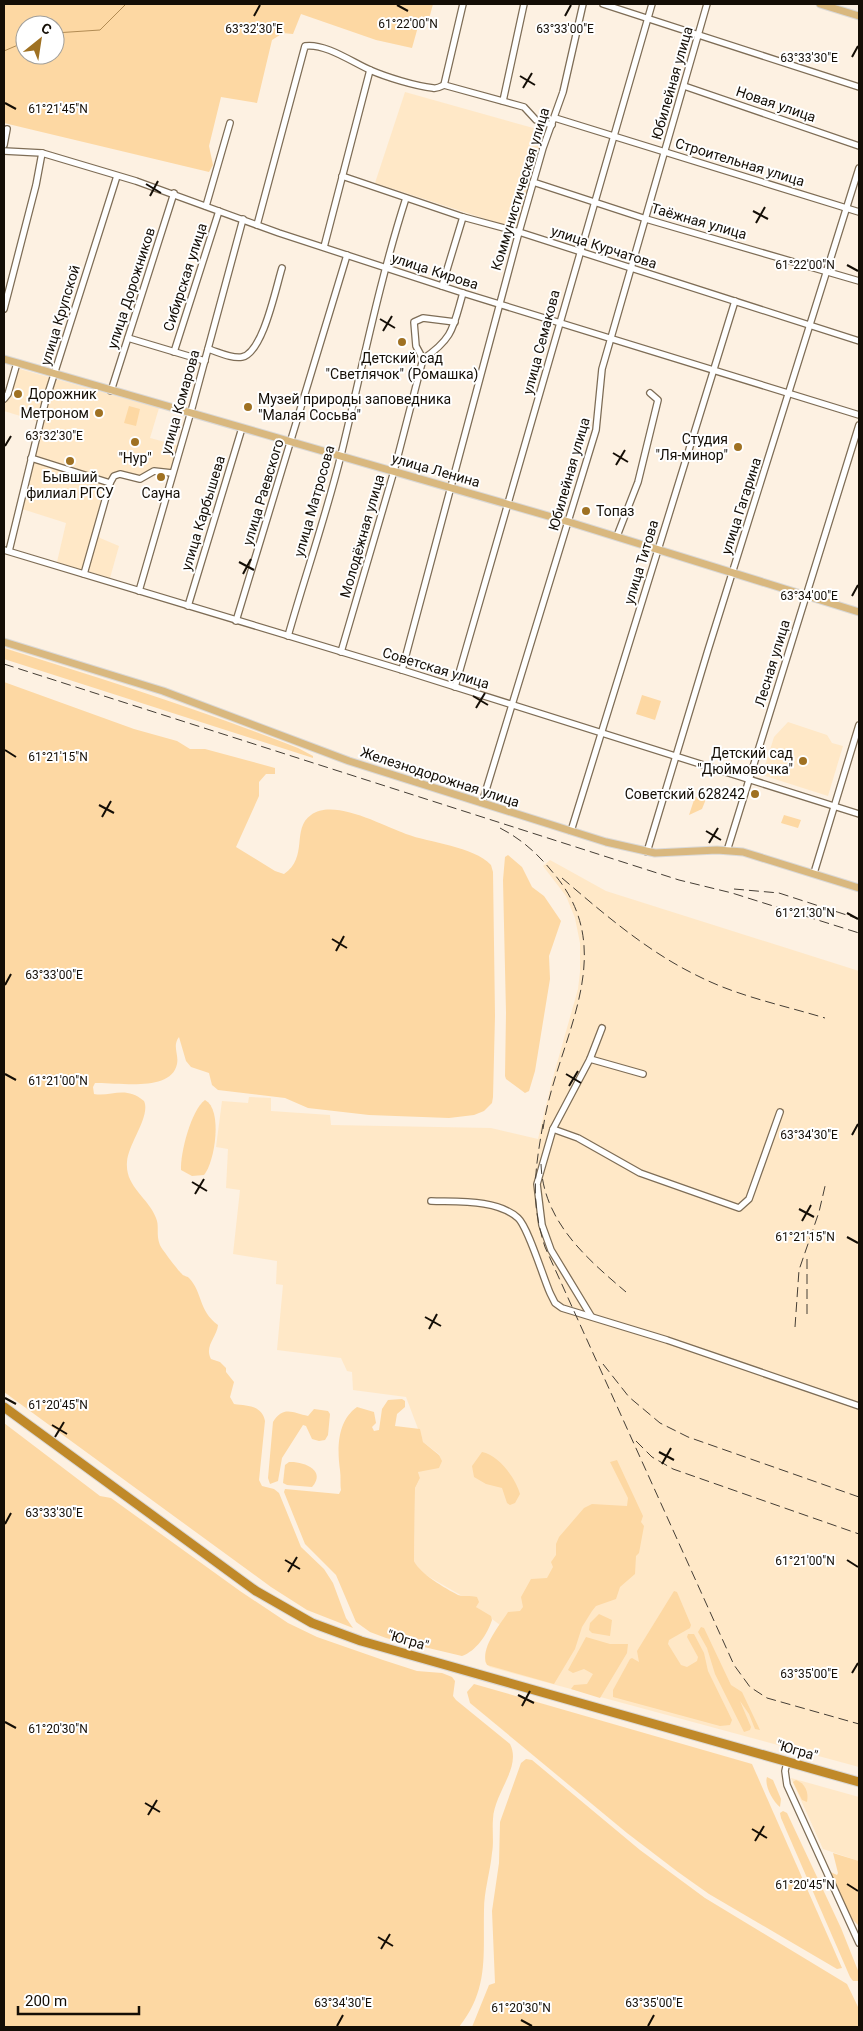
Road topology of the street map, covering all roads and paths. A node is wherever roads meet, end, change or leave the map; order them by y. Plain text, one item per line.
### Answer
1 (462, 4) edge
2 (524, 4) edge
3 (584, 4) edge
4 (603, 4) edge
5 (652, 4) edge
6 (707, 4) edge
7 (820, 4) edge
8 (859, 16) edge
9 (648, 18) junction
10 (699, 35) junction
11 (370, 70) junction
12 (444, 85) junction
13 (684, 86) junction
14 (859, 87) edge
15 (502, 101) junction
16 (555, 118) junction
17 (230, 123) dead end
18 (552, 125) junction
19 (7, 129) dead end
20 (614, 137) junction
21 (4, 145) edge
22 (859, 146) edge
23 (4, 150) edge
24 (666, 152) junction
25 (42, 153) junction
26 (859, 168) edge
27 (117, 176) junction
28 (342, 176) junction
29 (533, 182) junction
30 (174, 193) junction
31 (406, 198) junction
32 (594, 202) junction
33 (206, 206) junction
34 (846, 208) junction
35 (219, 210) junction
36 (859, 212) edge
37 (463, 217) junction
38 (243, 219) junction
39 (646, 219) junction
40 (257, 225) junction
41 (518, 232) junction
42 (324, 247) junction
43 (579, 252) junction
44 (347, 255) junction
45 (384, 267) junction
46 (282, 268) dead end
47 (631, 269) junction
48 (827, 271) junction
49 (859, 280) edge
50 (442, 286) junction
51 (463, 293) junction
52 (735, 301) junction
53 (498, 304) junction
54 (4, 309) edge
55 (455, 322) junction
56 (560, 323) junction
57 (811, 326) junction
58 (128, 338) junction
59 (612, 338) junction
60 (859, 340) edge
61 (208, 349) junction
62 (174, 352) junction
63 (4, 359) edge
64 (423, 359) junction
65 (205, 361) junction
66 (17, 363) junction
67 (713, 369) junction
68 (54, 374) junction
69 (111, 390) junction
70 (650, 393) dead end
71 (789, 393) junction
72 (4, 400) edge
73 (190, 414) junction
74 (859, 415) edge
75 (859, 425) edge
76 (242, 428) junction
77 (291, 442) junction
78 (341, 456) junction
79 (31, 458) junction
80 (394, 471) junction
81 (172, 473) junction
82 (110, 483) junction
83 (451, 487) junction
84 (508, 504) junction
85 (569, 522) junction
86 (617, 536) junction
87 (658, 549) junction
88 (6, 550) edge
89 (733, 572) junction
90 (84, 574) junction
91 (140, 591) junction
92 (806, 595) junction
93 (188, 606) junction
94 (859, 612) edge
95 (236, 621) junction
96 (288, 636) junction
97 (4, 641) edge
98 (341, 652) junction
99 (402, 670) junction
100 (455, 687) junction
101 (513, 705) junction
102 (859, 725) edge
103 (601, 732) junction
104 (676, 755) junction
105 (749, 778) junction
106 (482, 803) junction
107 (834, 806) junction
108 (859, 814) edge
109 (571, 831) junction
110 (727, 851) junction
111 (647, 852) junction
112 (814, 873) junction
113 (859, 888) edge
114 (602, 1028) dead end
115 (590, 1059) junction
116 (643, 1074) dead end
117 (780, 1112) dead end
118 (553, 1129) junction
119 (431, 1200) dead end
120 (591, 1316) junction
121 (859, 1406) edge
122 (4, 1407) edge
123 (787, 1762) junction
124 (859, 1782) edge
125 (859, 1943) edge

1 - 12 street
2 - 15 street
3 - 16 street, Коммунистическая улица
4 - 9 street
5 - 9 street, улица Семакова
6 - 10 street, Юбилейная улица
7 - 8 main road
9 - 10 street
9 - 20 street, улица Семакова
10 - 13 street, Юбилейная улица
10 - 14 street
11 - 12 street
11 - 28 street
11 - 40 street
12 - 15 street
13 - 22 street, Новая улица
13 - 24 street, Юбилейная улица
15 - 18 street
16 - 18 street, Коммунистическая улица
16 - 20 street, Строительная улица
17 - 33 street
18 - 29 street, Коммунистическая улица
19 - 21 street
20 - 24 street, Строительная улица
20 - 32 street, улица Семакова
23 - 25 street, улица Кирова
24 - 34 street, Строительная улица
24 - 39 street, Юбилейная улица
25 - 27 street, улица Кирова
25 - 54 street
26 - 34 street, улица Гагарина
27 - 30 street, улица Кирова
27 - 68 street, улица Крупской
28 - 31 street, улица Курчатова
28 - 42 street
29 - 32 street, Таёжная улица
29 - 41 street, Коммунистическая улица
30 - 33 street, улица Кирова
30 - 58 street, улица Дорожников
31 - 37 street, улица Курчатова
31 - 45 street, улица Матросова
32 - 39 street, Таёжная улица
32 - 43 street, улица Семакова
33 - 35 street, улица Кирова
34 - 36 street, Строительная улица
34 - 48 street, улица Гагарина
35 - 38 street, улица Кирова
35 - 62 street, Сибирская улица
37 - 41 street, улица Курчатова
37 - 50 street
38 - 40 street, улица Кирова
38 - 61 street, улица Комарова
39 - 47 street, Юбилейная улица
39 - 48 street, Таёжная улица
40 - 42 street, улица Кирова
41 - 43 street, улица Курчатова
41 - 53 street, Коммунистическая улица
42 - 44 street, улица Кирова
43 - 47 street, улица Курчатова
43 - 56 street, улица Семакова
44 - 45 street, улица Кирова
44 - 77 street, улица Раевского
45 - 50 street, улица Кирова
45 - 78 street, улица Матросова
46 - 61 street
47 - 52 street, улица Курчатова
47 - 59 street, Юбилейная улица
48 - 49 street, Таёжная улица
48 - 57 street, улица Гагарина
50 - 51 street, улица Кирова
51 - 53 street, улица Кирова
51 - 55 street
52 - 57 street, улица Курчатова
52 - 67 street, улица Титова
53 - 56 street, улица Кирова
53 - 83 street, Коммунистическая улица
55 - 64 street
55 - 64 street
56 - 59 street, улица Кирова
56 - 84 street, улица Семакова
57 - 60 street, улица Курчатова
57 - 71 street, улица Гагарина
58 - 62 street
58 - 69 street, улица Дорожников
59 - 67 street, улица Кирова
59 - 85 street, Юбилейная улица
61 - 65 street, улица Комарова
62 - 65 street
63 - 66 main road, улица Ленина
64 - 80 street, Молодёжная улица
65 - 73 street, улица Комарова
66 - 68 main road, улица Ленина
66 - 72 street
67 - 71 street, улица Кирова
67 - 87 street, улица Титова
68 - 69 main road, улица Ленина
68 - 79 street, улица Крупской
69 - 73 main road, улица Ленина
70 - 86 street
71 - 74 street, улица Кирова
71 - 89 street, улица Гагарина
73 - 76 main road, улица Ленина
73 - 81 street, улица Комарова
75 - 92 street, Лесная улица
76 - 77 main road, улица Ленина
76 - 93 street, улица Карбышева
77 - 78 main road, улица Ленина
77 - 95 street, улица Раевского
78 - 80 main road, улица Ленина
78 - 96 street, улица Матросова
79 - 82 street
79 - 88 street, улица Крупской
80 - 83 main road, улица Ленина
80 - 98 street, Молодёжная улица
81 - 82 street
81 - 91 street, улица Комарова
82 - 90 street
83 - 84 main road, улица Ленина
83 - 99 street, Коммунистическая улица
84 - 85 main road, улица Ленина
84 - 100 street, улица Семакова
85 - 86 main road, улица Ленина
85 - 101 street, Юбилейная улица
86 - 87 main road, улица Ленина
87 - 89 main road, улица Ленина
87 - 103 street, улица Титова
88 - 90 street, Советская улица
89 - 92 main road, улица Ленина
89 - 104 street, улица Гагарина
90 - 91 street, Советская улица
91 - 93 street, Советская улица
92 - 94 main road, улица Ленина
92 - 105 street, Лесная улица
93 - 95 street, Советская улица
95 - 96 street, Советская улица
96 - 98 street, Советская улица
97 - 106 main road, Железнодорожная улица
98 - 99 street, Советская улица
99 - 100 street, Советская улица
100 - 101 street, Советская улица
101 - 103 street, Советская улица
101 - 106 street, Юбилейная улица
102 - 107 street
103 - 104 street, Советская улица
103 - 109 street, улица Титова
104 - 105 street, Советская улица
104 - 111 street, улица Гагарина
105 - 107 street, Советская улица
105 - 110 street, Лесная улица
106 - 109 main road, Железнодорожная улица
107 - 108 street, Советская улица
107 - 112 street
109 - 111 main road, Железнодорожная улица
110 - 111 main road, Железнодорожная улица
110 - 112 main road, Железнодорожная улица
112 - 113 main road, Железнодорожная улица
114 - 115 street
115 - 116 street
115 - 118 street
117 - 118 street
118 - 120 street
119 - 120 street
120 - 121 street
122 - 123 highway, "Югра"
123 - 124 highway, "Югра"
123 - 125 street

